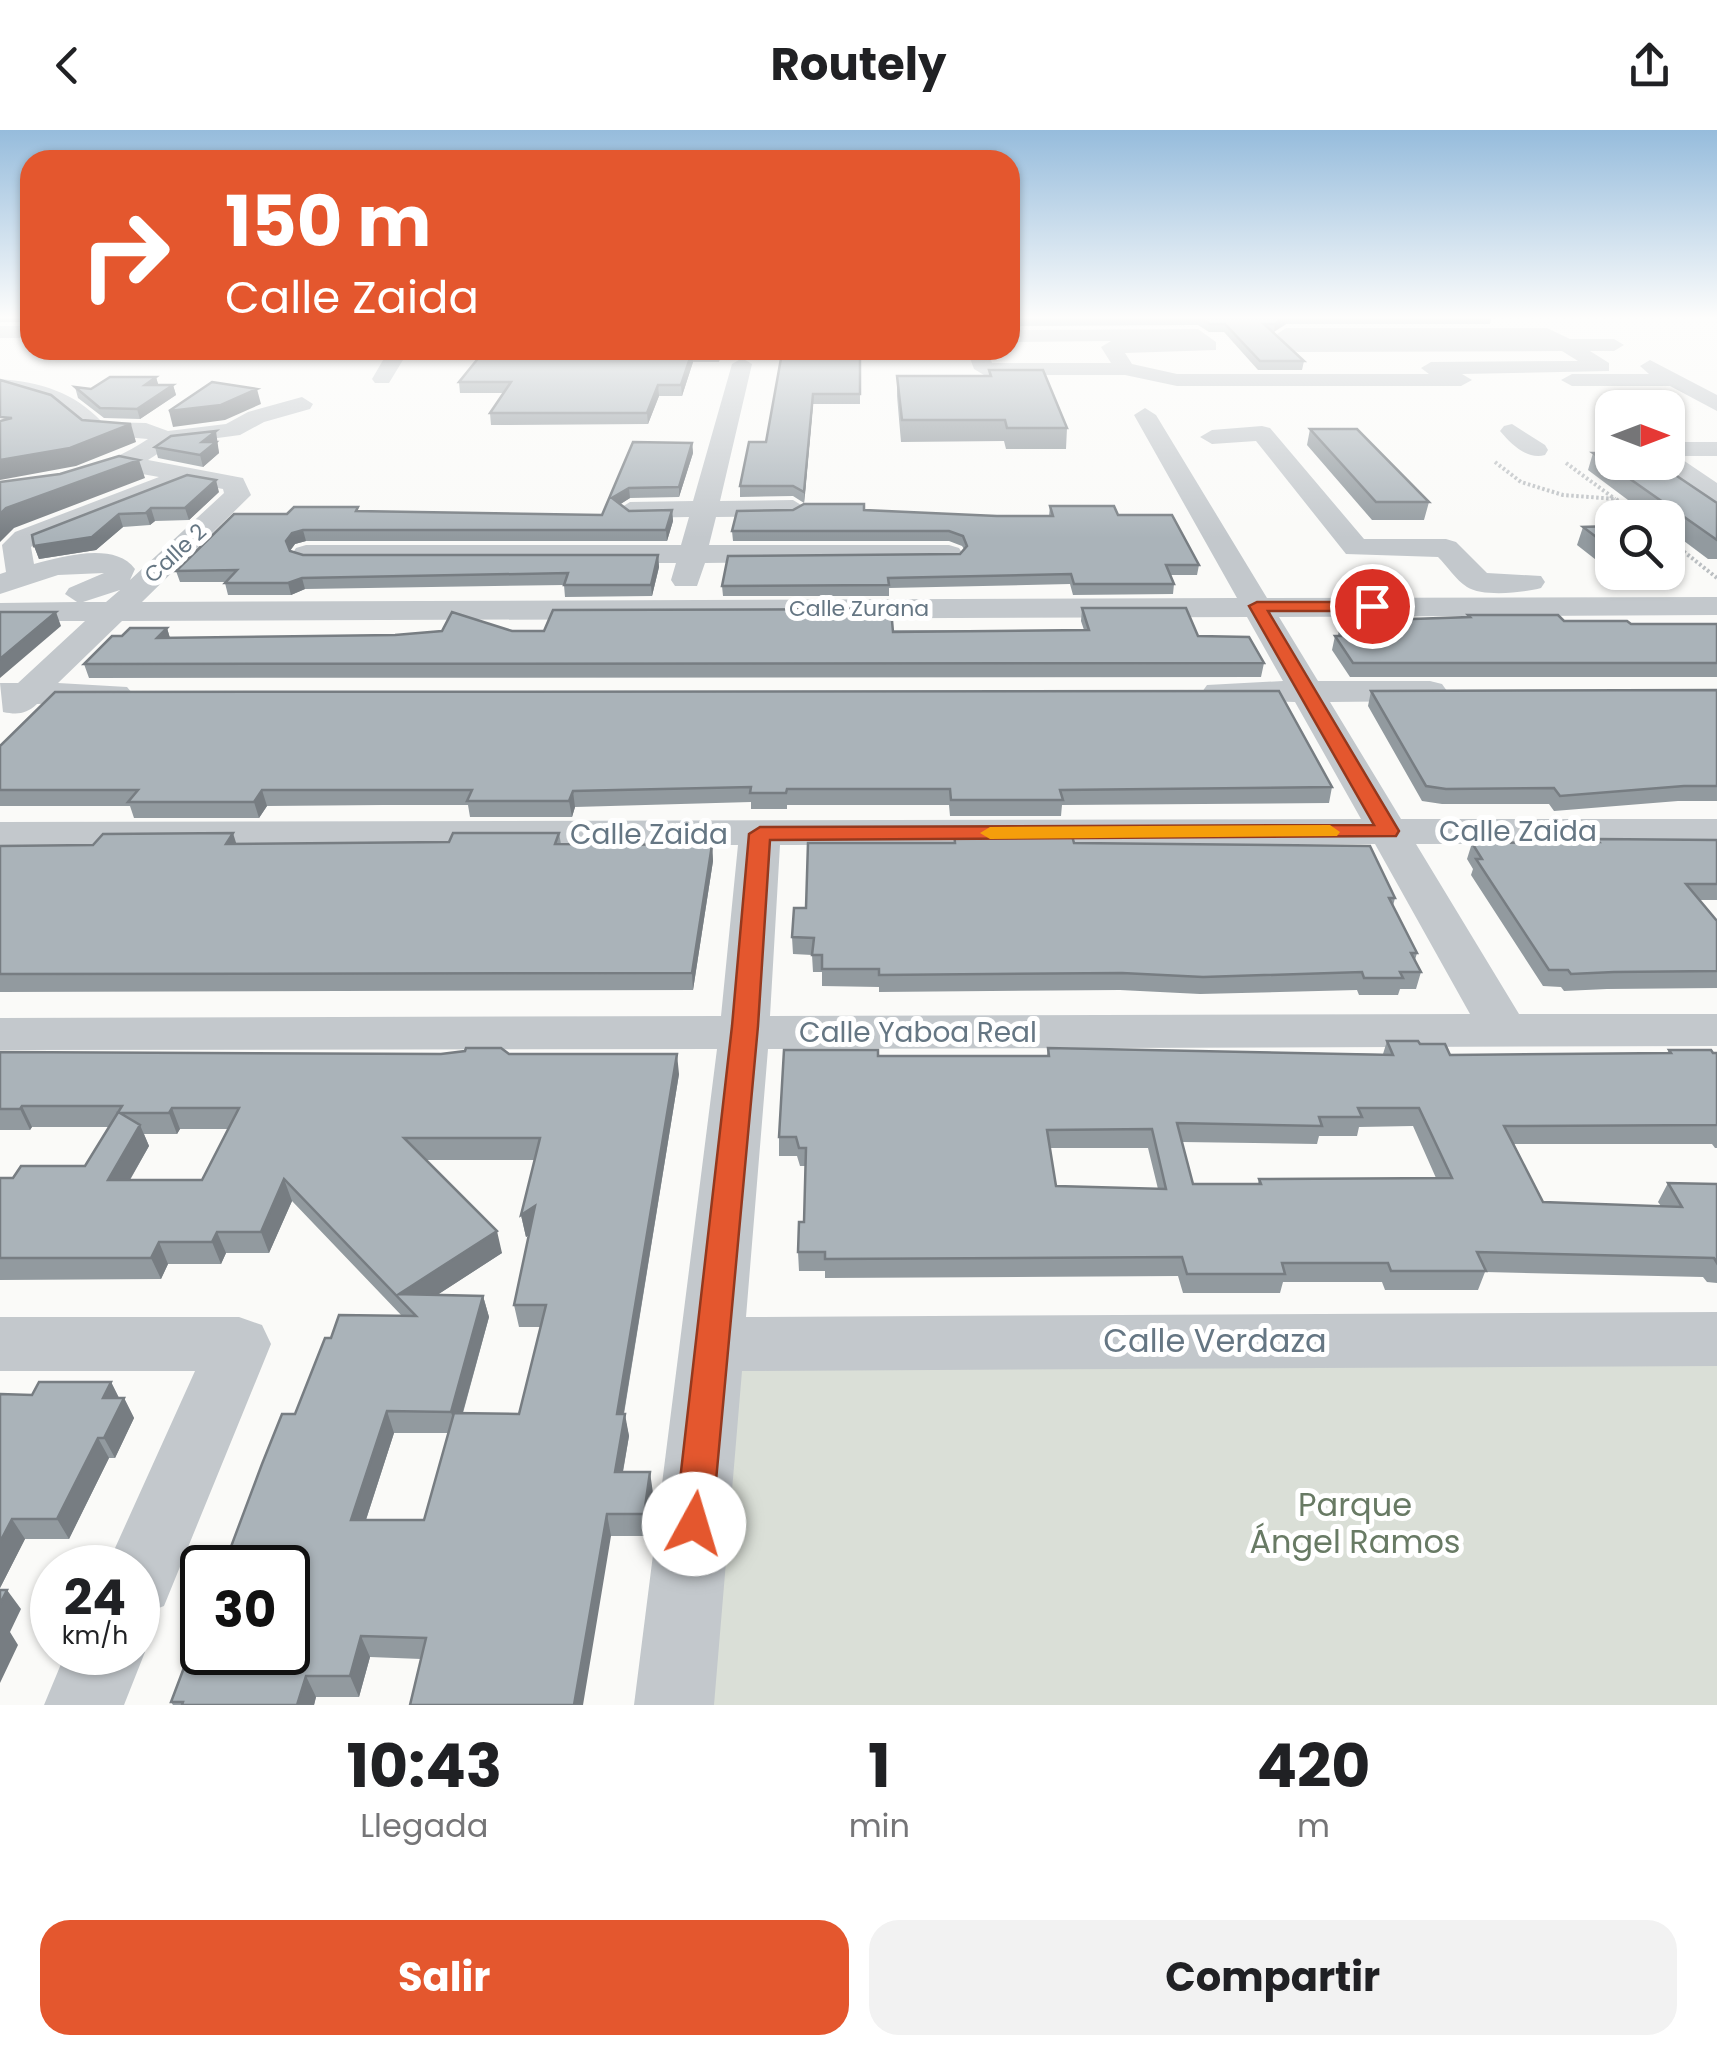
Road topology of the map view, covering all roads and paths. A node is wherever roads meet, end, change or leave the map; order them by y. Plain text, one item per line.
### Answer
1 (45, 390) edge
2 (735, 390) edge
3 (1205, 390) edge
4 (1333, 390) edge
5 (1693, 390) edge
6 (302, 404) dead end
7 (1717, 404) edge
8 (1217, 405) dead end
9 (1347, 405) dead end
10 (1145, 415) dead end
11 (161, 428) junction
12 (1512, 431) dead end
13 (1212, 437) dead end
14 (1717, 448) edge
15 (1685, 449) edge
16 (1536, 450) dead end
17 (1495, 462) dead end
18 (1566, 462) dead end
19 (130, 465) junction
20 (1685, 473) edge
21 (182, 477) junction
22 (0, 492) edge
23 (1717, 495) edge
24 (1616, 499) joint
25 (794, 508) edge
26 (630, 510) edge
27 (704, 510) junction
28 (1685, 553) edge
29 (306, 554) edge
30 (949, 554) edge
31 (692, 555) junction
32 (1717, 578) edge
33 (7, 586) edge
34 (1717, 586) edge
35 (1257, 606) junction
36 (1717, 606) edge
37 (679, 608) junction
38 (0, 612) edge
39 (111, 612) junction
40 (1306, 691) junction
41 (1462, 691) edge
42 (1186, 692) edge
43 (13, 694) edge
44 (146, 694) edge
45 (0, 719) edge
46 (1388, 831) junction
47 (1717, 831) edge
48 (0, 834) edge
49 (760, 834) junction
50 (1504, 1030) junction
51 (1717, 1030) edge
52 (744, 1032) junction
53 (0, 1034) edge
54 (1717, 1339) edge
55 (0, 1344) edge
56 (714, 1344) junction
57 (153, 1545) edge
58 (96, 1675) edge
59 (84, 1705) edge
60 (674, 1705) edge

1 - 11 street
2 - 27 street
3 - 8 street
4 - 9 street
5 - 7 street
6 - 11 street
10 - 35 street
11 - 19 street
12 - 16 street
13 - 34 street
14 - 15 street
17 - 24 path
18 - 24 path
19 - 21 street
19 - 22 street
20 - 23 street
21 - 33 street
21 - 39 street, Calle 2
25 - 27 street
26 - 27 street
27 - 31 street
28 - 32 path
29 - 31 street
30 - 31 street
31 - 37 street
35 - 36 street, Calle Zurana
35 - 37 street, Calle Zurana
35 - 40 street
37 - 39 street, Calle Zurana
38 - 39 street, Calle Zurana
39 - 43 street, Calle 2
40 - 41 street
40 - 42 street
40 - 46 street
43 - 44 street
43 - 45 street, Calle 2
46 - 47 street, Calle Zaida
46 - 49 street, Calle Zaida
46 - 50 street
48 - 49 street, Calle Zaida
49 - 52 street
50 - 51 street, Calle Yaboa Real
50 - 52 street, Calle Yaboa Real
52 - 53 street, Calle Yaboa Real
52 - 56 street
54 - 56 street, Calle Verdaza
55 - 57 street
56 - 60 street
58 - 59 street

